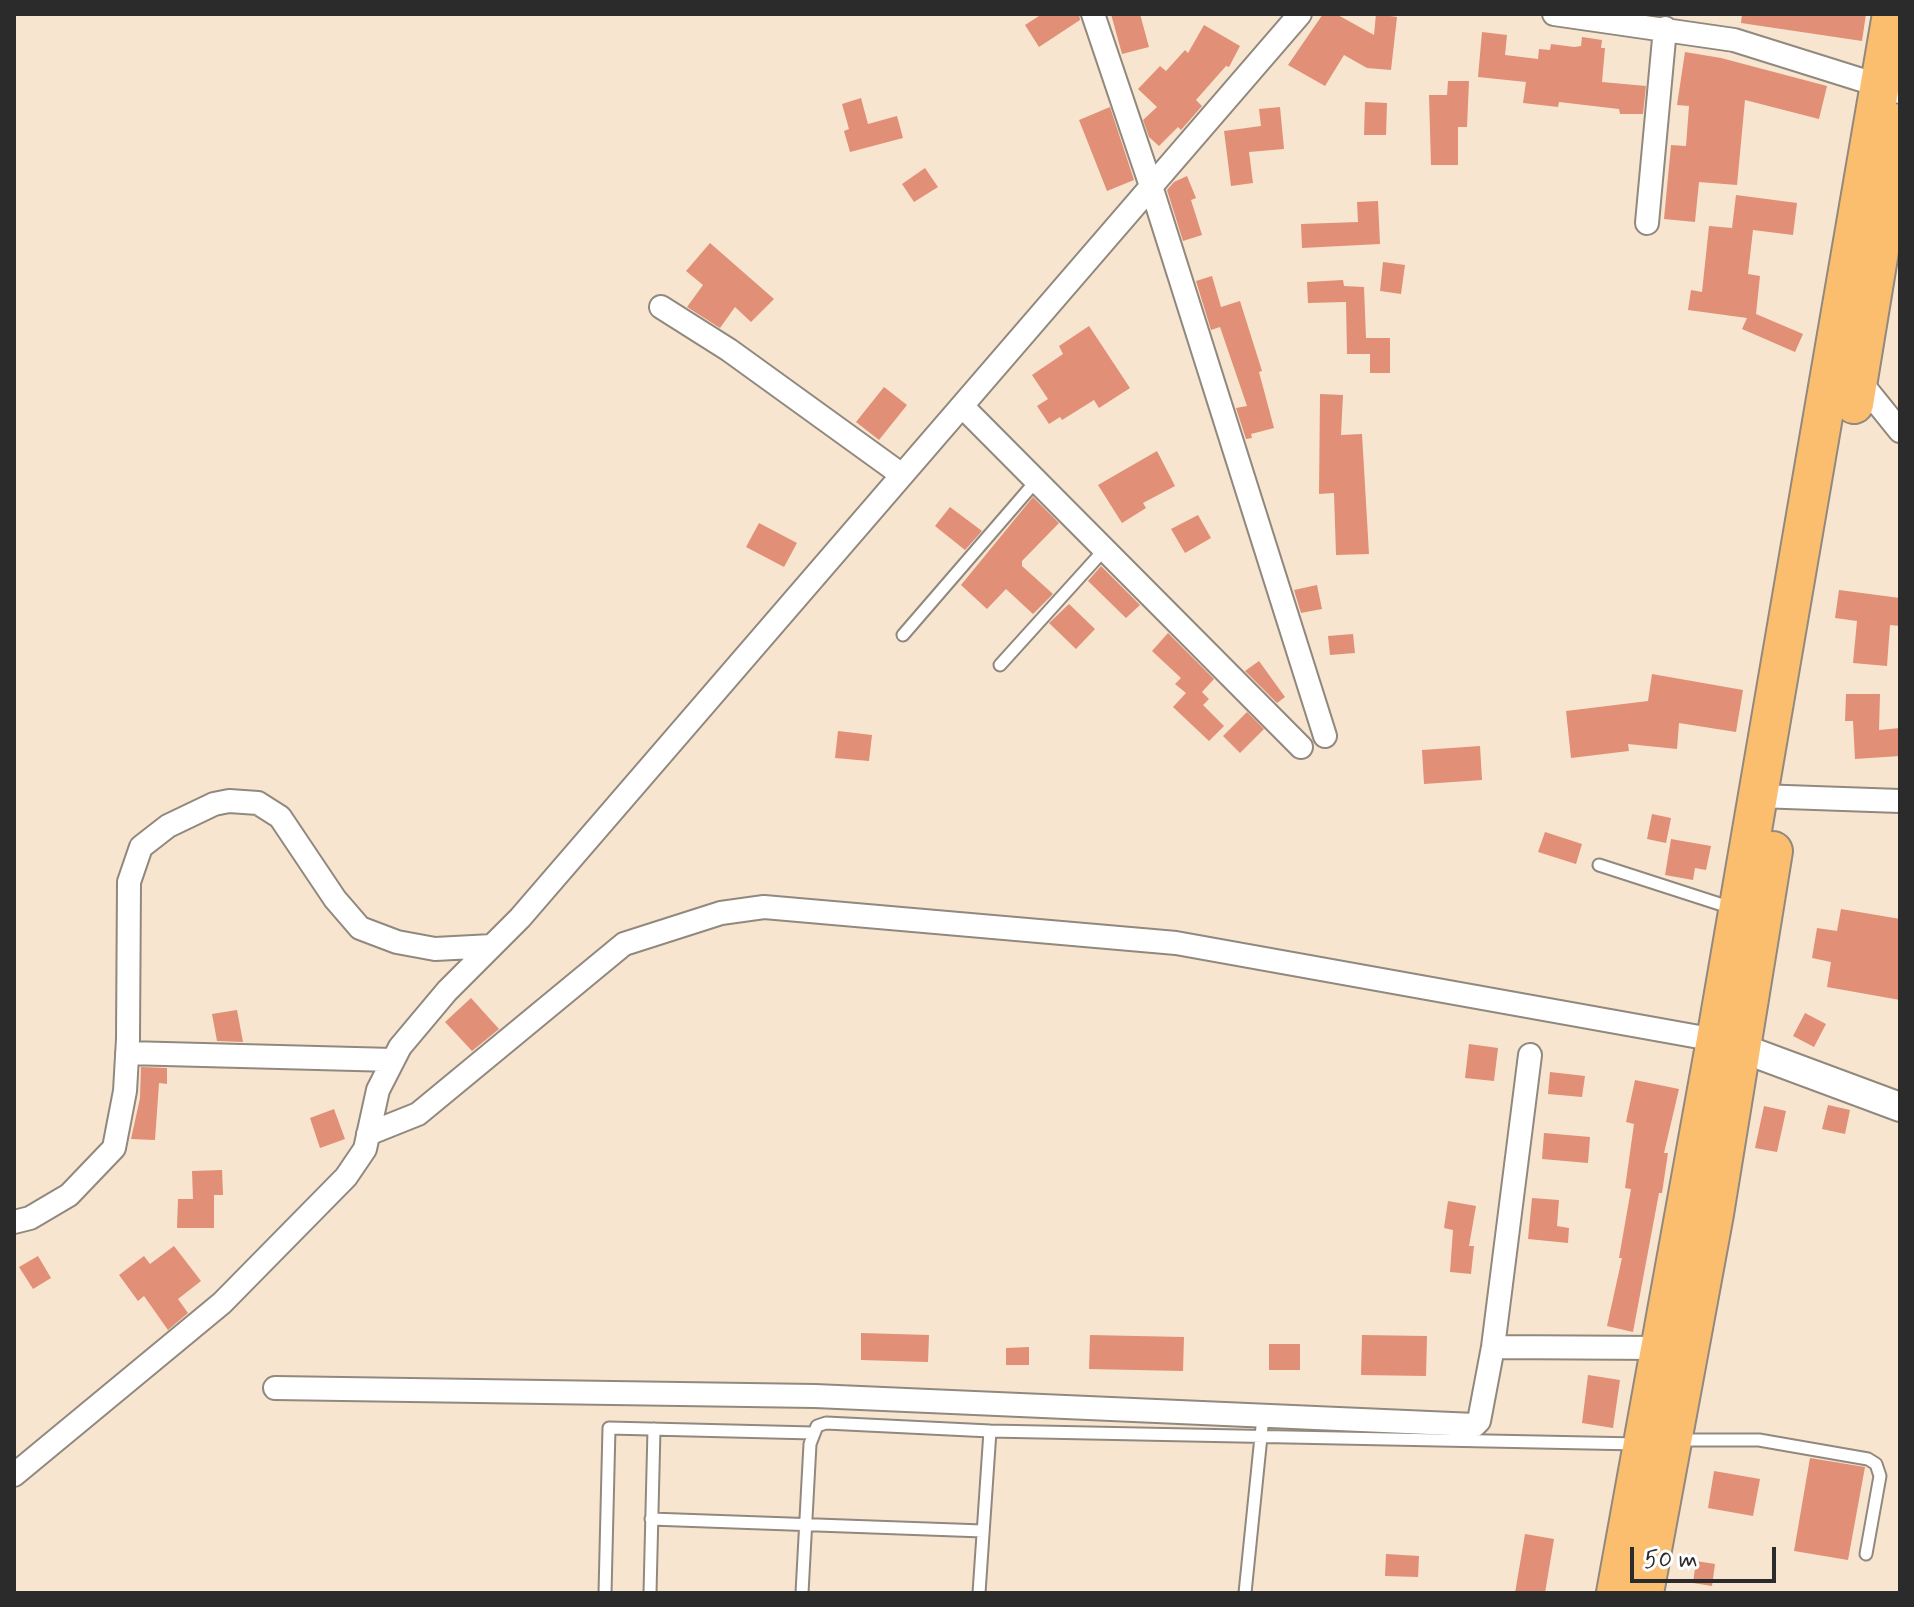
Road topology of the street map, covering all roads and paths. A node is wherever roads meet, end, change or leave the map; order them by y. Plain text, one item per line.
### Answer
1 (1093, 14) edge
2 (1300, 14) edge
3 (1554, 14) edge
4 (1892, 14) edge
5 (1665, 28) junction
6 (1889, 89) edge
7 (1900, 123) edge
8 (1151, 186) junction
9 (1647, 223) dead end
10 (1863, 263) junction
11 (661, 307) dead end
12 (1858, 379) junction
13 (962, 406) junction
14 (1900, 431) edge
15 (902, 475) junction
16 (1036, 481) junction
17 (1104, 550) junction
18 (903, 635) dead end
19 (1000, 665) dead end
20 (1325, 736) dead end
21 (1301, 747) dead end
22 (1770, 796) junction
23 (1900, 801) edge
24 (1599, 865) dead end
25 (1736, 909) junction
26 (492, 946) junction
27 (1730, 1043) junction
28 (127, 1053) junction
29 (1530, 1055) dead end
30 (393, 1060) junction
31 (1900, 1107) edge
32 (368, 1134) junction
33 (1700, 1212) junction
34 (14, 1222) edge
35 (1493, 1347) junction
36 (1662, 1348) junction
37 (275, 1388) dead end
38 (1263, 1428) junction
39 (654, 1429) junction
40 (990, 1431) junction
41 (813, 1433) junction
42 (1658, 1442) junction
43 (14, 1475) edge
44 (651, 1519) junction
45 (806, 1524) junction
46 (983, 1531) junction
47 (1866, 1554) dead end
48 (605, 1593) edge
49 (650, 1593) edge
50 (802, 1593) edge
51 (979, 1593) edge
52 (1245, 1593) edge
53 (1616, 1593) edge
54 (1644, 1593) edge

1 - 8 street
2 - 8 street
3 - 5 street
4 - 6 highway
5 - 6 street
5 - 9 street
6 - 10 highway
7 - 10 highway
8 - 13 street
8 - 20 street
10 - 12 highway
10 - 22 highway
11 - 15 street
12 - 14 street
12 - 22 highway
13 - 15 street
13 - 16 street
15 - 26 street
16 - 17 street
16 - 18 lane
17 - 19 lane
17 - 21 street
22 - 23 street
22 - 25 highway
22 - 27 highway
24 - 25 lane
25 - 27 highway
26 - 28 street
26 - 30 street
27 - 31 street
27 - 32 street
27 - 33 highway
28 - 30 street
28 - 34 street
29 - 35 street
30 - 32 street
32 - 43 street
33 - 36 highway
33 - 42 highway
35 - 36 street
35 - 38 street
36 - 42 highway
37 - 38 street
38 - 40 lane
38 - 42 lane
38 - 52 lane
39 - 41 lane
39 - 44 lane
39 - 48 lane
40 - 41 lane
40 - 46 lane
41 - 45 lane
42 - 47 lane
42 - 53 highway
42 - 54 highway
44 - 45 lane
44 - 49 lane
45 - 46 lane
45 - 50 lane
46 - 51 lane

